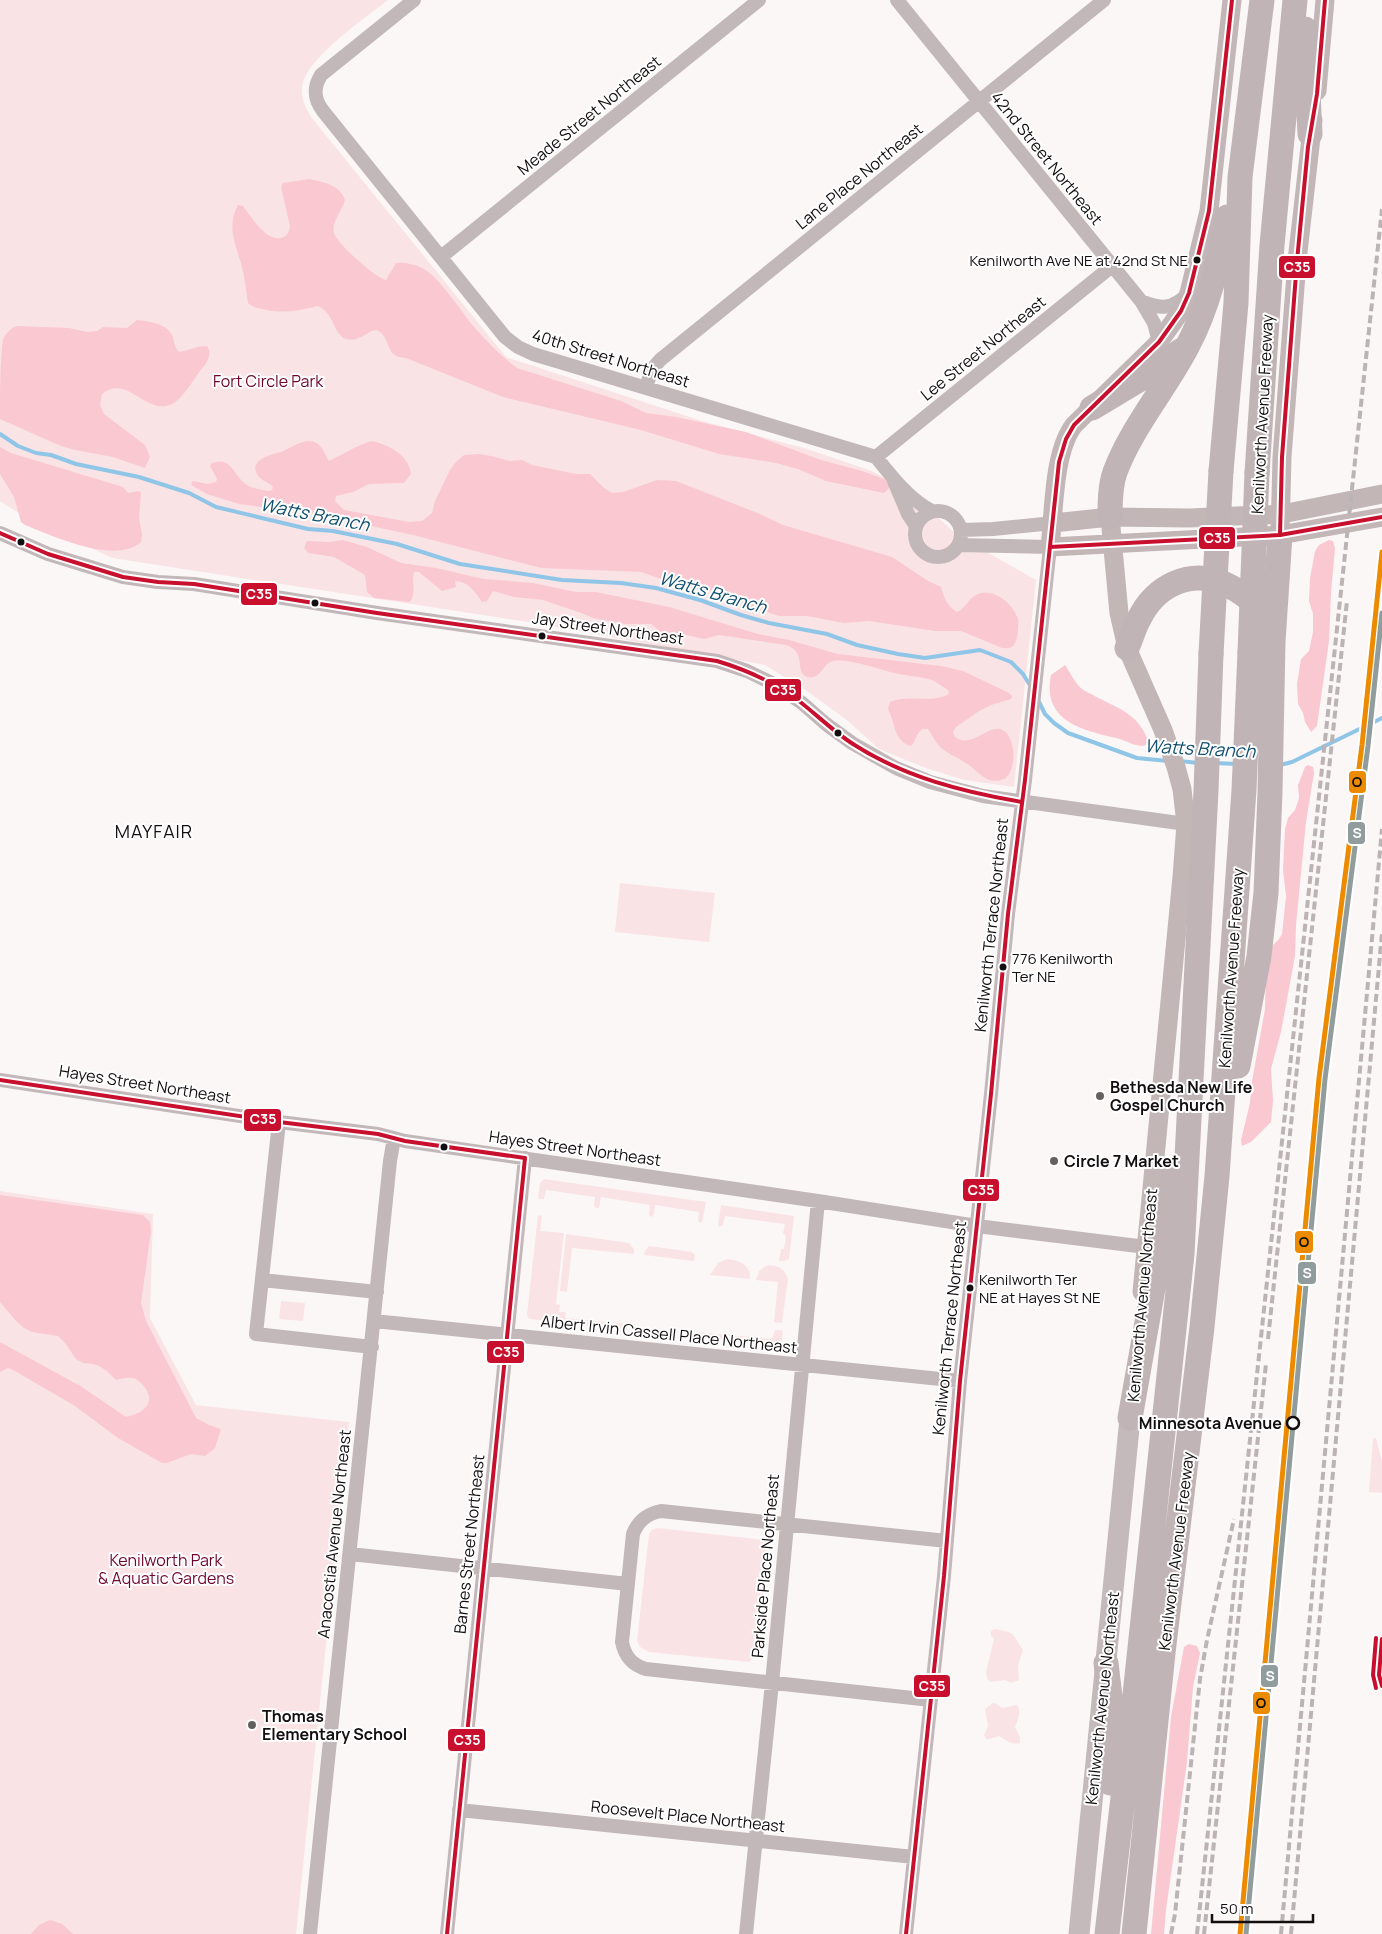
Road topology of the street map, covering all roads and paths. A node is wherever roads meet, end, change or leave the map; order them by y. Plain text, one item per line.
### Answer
1 (414, 0) edge
2 (759, 0) edge
3 (897, 0) edge
4 (1104, 0) edge
5 (1232, 0) edge
6 (1262, 0) edge
7 (1295, 0) edge
8 (1303, 0) edge
9 (1325, 0) edge
10 (979, 101) junction
11 (1310, 134) junction
12 (1240, 177) junction
13 (441, 257) junction
14 (1112, 266) junction
15 (1189, 293) junction
16 (1141, 301) junction
17 (1160, 342) junction
18 (1188, 346) junction
19 (646, 388) junction
20 (1092, 408) junction
21 (876, 457) junction
22 (893, 478) junction
23 (1382, 494) edge
24 (932, 511) junction
25 (1110, 517) junction
26 (1382, 517) edge
27 (1052, 523) junction
28 (1281, 524) junction
29 (916, 526) junction
30 (961, 530) junction
31 (0, 533) edge
32 (1112, 544) junction
33 (958, 545) junction
34 (1050, 548) junction
35 (1273, 642) junction
36 (1127, 648) junction
37 (1022, 802) junction
38 (1186, 824) junction
39 (0, 1080) edge
40 (1191, 1088) junction
41 (279, 1122) junction
42 (394, 1138) junction
43 (525, 1158) junction
44 (1217, 1176) junction
45 (818, 1201) junction
46 (977, 1226) junction
47 (1146, 1247) junction
48 (262, 1280) junction
49 (377, 1292) junction
50 (374, 1321) junction
51 (507, 1335) junction
52 (372, 1347) junction
53 (802, 1365) junction
54 (960, 1381) junction
55 (1130, 1418) junction
56 (787, 1524) junction
57 (947, 1541) junction
58 (350, 1554) junction
59 (484, 1567) junction
60 (628, 1584) junction
61 (1106, 1663) junction
62 (772, 1683) junction
63 (931, 1700) junction
64 (459, 1810) junction
65 (756, 1840) junction
66 (914, 1857) junction
67 (1108, 1924) edge
68 (310, 1934) edge
69 (447, 1934) edge
70 (746, 1934) edge
71 (906, 1934) edge
72 (1079, 1934) edge
73 (1134, 1934) edge

1 - 13 street, 40th Street Northeast
2 - 13 street, Meade Street Northeast
3 - 10 street, 42nd Street Northeast
4 - 10 street, Lane Place Northeast
5 - 15 main road
6 - 12 highway, Kenilworth Avenue Freeway
7 - 44 highway, Kenilworth Avenue Freeway, bridge
8 - 11 highway
9 - 11 main road
10 - 14 street, 42nd Street Northeast
10 - 19 street, Lane Place Northeast
11 - 28 main road
12 - 18 highway
12 - 40 highway, Kenilworth Avenue Freeway, bridge
13 - 19 street, 40th Street Northeast
14 - 16 street, 42nd Street Northeast
14 - 21 street, Lee Street Northeast
15 - 16 street
15 - 17 main road
16 - 17 street, 42nd Street Northeast
17 - 20 main road
18 - 20 highway
18 - 25 highway
19 - 21 street, 40th Street Northeast
20 - 27 main road
21 - 22 street
22 - 24 street
22 - 29 street
23 - 28 main road
24 - 29 street
24 - 30 street
25 - 27 main road
25 - 28 main road
25 - 32 main road, Kenilworth Avenue Northeast
26 - 28 main road
27 - 30 street
27 - 34 main road
28 - 32 main road
28 - 35 highway
29 - 33 street
30 - 33 street
31 - 37 street, Jay Street Northeast
32 - 34 main road
32 - 36 main road, Kenilworth Avenue Northeast
33 - 34 street
34 - 37 street, Kenilworth Terrace Northeast
35 - 36 highway
35 - 44 highway
36 - 38 main road, Kenilworth Avenue Northeast
37 - 38 street, Jay Street Northeast
37 - 46 street, Kenilworth Terrace Northeast
38 - 47 main road, Kenilworth Avenue Northeast
39 - 41 street, Hayes Street Northeast
40 - 55 highway
40 - 67 highway, Kenilworth Avenue Freeway
41 - 42 street, Hayes Street Northeast
41 - 48 street
42 - 43 street, Hayes Street Northeast
42 - 49 street, Anacostia Avenue Northeast
43 - 45 street, Hayes Street Northeast
43 - 51 street, Barnes Street Northeast
44 - 73 highway, Kenilworth Avenue Freeway
45 - 46 street, Hayes Street Northeast
45 - 53 street, Parkside Place Northeast
46 - 47 street, Hayes Street Northeast
46 - 54 street, Kenilworth Terrace Northeast
47 - 55 main road, Kenilworth Avenue Northeast
48 - 49 street
48 - 52 street
49 - 50 street, Anacostia Avenue Northeast
50 - 51 street, Albert Irvin Cassell Place Northeast
50 - 52 street, Anacostia Avenue Northeast
51 - 53 street, Albert Irvin Cassell Place Northeast
51 - 59 street, Barnes Street Northeast
52 - 58 street, Anacostia Avenue Northeast
53 - 54 street, Albert Irvin Cassell Place Northeast
53 - 56 street, Parkside Place Northeast
54 - 57 street, Kenilworth Terrace Northeast
55 - 61 main road, Kenilworth Avenue Northeast
56 - 57 street
56 - 60 street
56 - 62 street, Parkside Place Northeast
57 - 63 street, Kenilworth Terrace Northeast
58 - 59 street
58 - 68 street, Anacostia Avenue Northeast
59 - 60 street
59 - 64 street, Barnes Street Northeast
60 - 62 street
61 - 67 highway
61 - 72 main road, Kenilworth Avenue Northeast
62 - 63 street
62 - 65 street, Parkside Place Northeast
63 - 66 street, Kenilworth Terrace Northeast
64 - 65 street, Roosevelt Place Northeast
64 - 69 street, Barnes Street Northeast
65 - 66 street, Roosevelt Place Northeast
65 - 70 street, Parkside Place Northeast
66 - 71 street, Kenilworth Terrace Northeast

